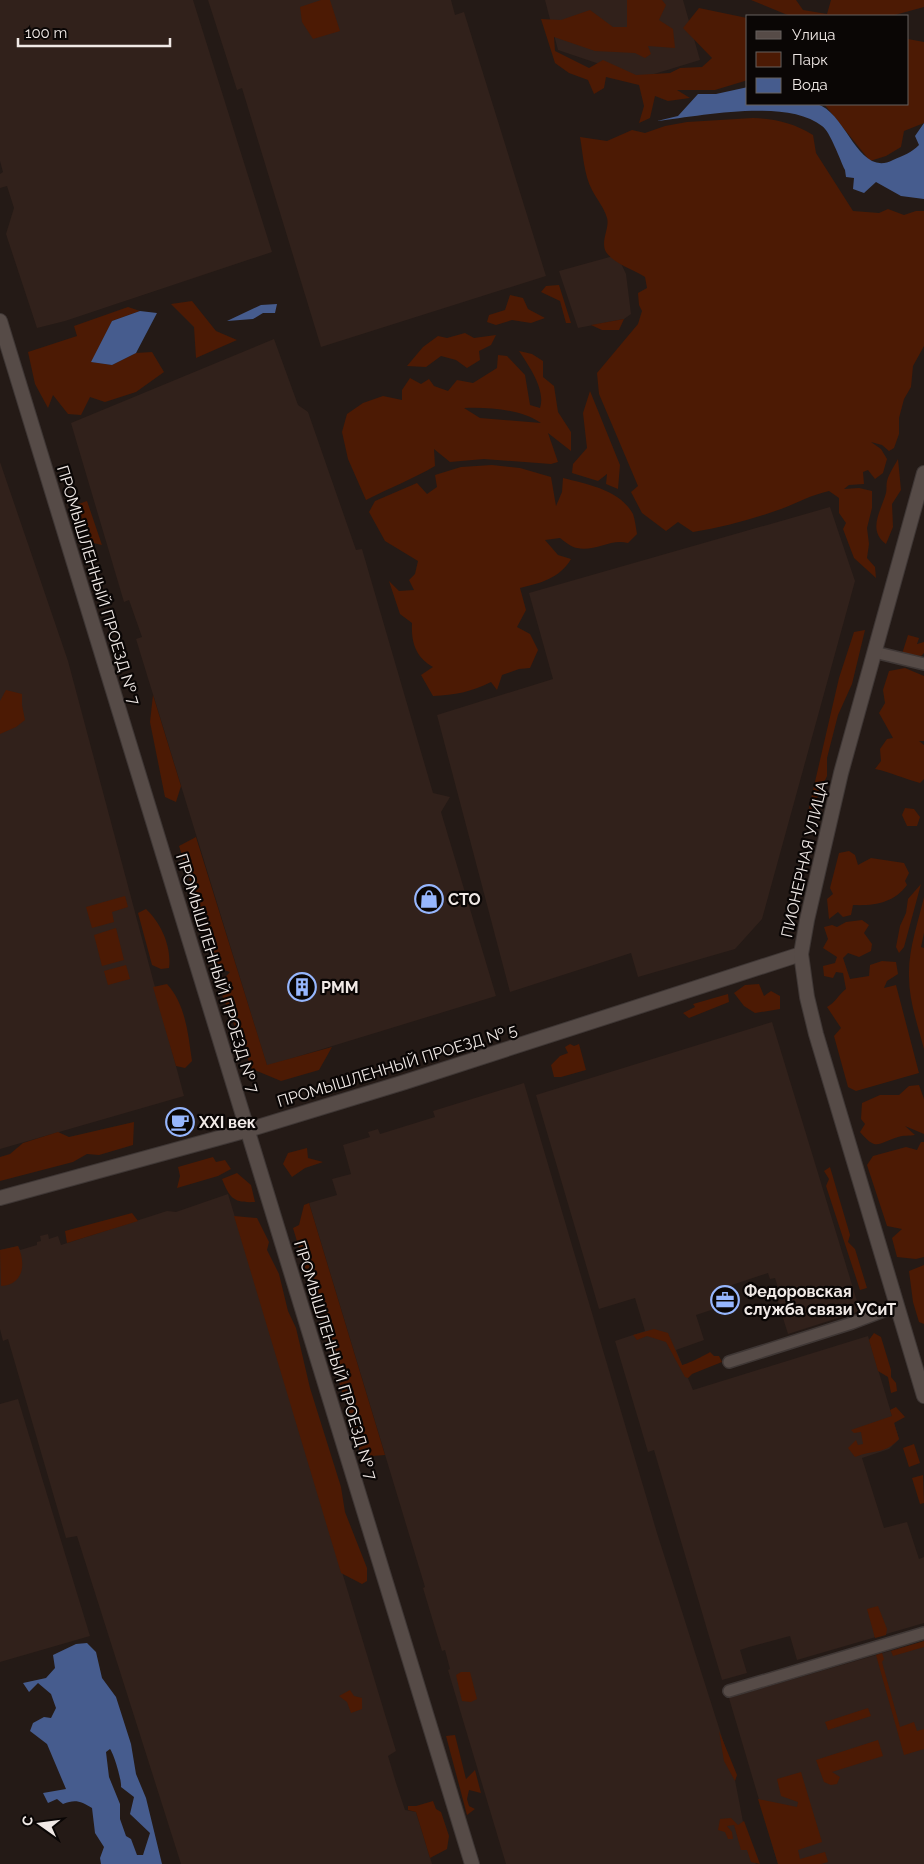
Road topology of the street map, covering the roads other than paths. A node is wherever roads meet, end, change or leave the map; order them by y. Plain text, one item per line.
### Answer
1 (0, 321) edge
2 (924, 473) edge
3 (874, 652) junction
4 (924, 664) edge
5 (801, 954) junction
6 (248, 1130) junction
7 (0, 1198) edge
8 (897, 1306) junction
9 (729, 1362) dead end
10 (924, 1396) edge
11 (924, 1633) edge
12 (729, 1691) dead end
13 (472, 1864) edge

1 - 6 street, ПРОМЫШЛЕННЫЙ ПРОЕЗД № 7
2 - 3 street, ПИОНЕРНАЯ УЛИЦА
3 - 4 street
3 - 5 street, ПИОНЕРНАЯ УЛИЦА
5 - 6 street, ПРОМЫШЛЕННЫЙ ПРОЕЗД № 5
5 - 8 street, ПИОНЕРНАЯ УЛИЦА
6 - 7 street, ПРОМЫШЛЕННЫЙ ПРОЕЗД № 5
6 - 13 street, ПРОМЫШЛЕННЫЙ ПРОЕЗД № 7
8 - 9 street
8 - 10 street, ПИОНЕРНАЯ УЛИЦА
11 - 12 street

